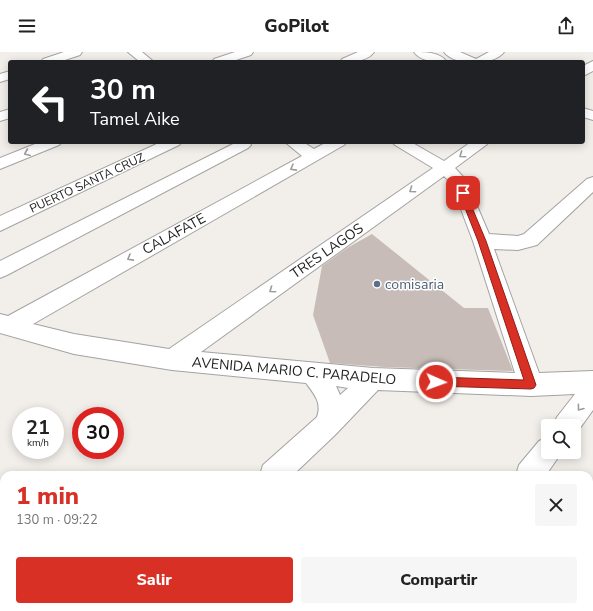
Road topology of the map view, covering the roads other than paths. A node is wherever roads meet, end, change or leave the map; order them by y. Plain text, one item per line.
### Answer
1 (76, 52) edge
2 (134, 52) edge
3 (247, 52) edge
4 (368, 52) edge
5 (420, 52) edge
6 (450, 52) edge
7 (498, 52) edge
8 (53, 60) edge
9 (145, 60) edge
10 (224, 60) edge
11 (353, 60) edge
12 (437, 60) edge
13 (468, 60) edge
14 (484, 60) edge
15 (49, 144) edge
16 (170, 144) edge
17 (295, 144) edge
18 (335, 144) edge
19 (403, 144) edge
20 (478, 144) edge
21 (243, 145) dead end
22 (313, 156) junction
23 (0, 164) edge
24 (444, 168) junction
25 (593, 183) edge
26 (0, 224) edge
27 (482, 241) junction
28 (0, 270) edge
29 (4, 325) edge
30 (172, 360) junction
31 (313, 374) junction
32 (373, 380) junction
33 (593, 382) edge
34 (531, 385) junction
35 (593, 390) edge
36 (571, 419) edge
37 (327, 425) junction
38 (541, 459) edge
39 (277, 471) edge
40 (532, 471) edge

1 - 8 street
2 - 9 street
3 - 10 street
4 - 11 street
5 - 12 street
6 - 13 street
7 - 14 street
15 -> 23 street
16 - 26 street, PUERTO SANTA CRUZ
17 - 22 street
18 - 22 street, CALAFATE
19 - 24 street
20 -> 24 street, TRES LAGOS
21 - 28 street
22 -> 29 street, CALAFATE
24 - 27 street
24 -> 30 street, TRES LAGOS
25 - 27 street
27 - 34 street
29 - 30 street, AVENIDA MARIO C. PARADELO
30 - 31 street, AVENIDA MARIO C. PARADELO
31 - 32 street, AVENIDA MARIO C. PARADELO
31 - 37 street
32 - 34 street, AVENIDA MARIO C. PARADELO
32 - 37 street
33 - 34 street, AVENIDA MARIO C. PARADELO
35 -> 36 street
37 - 39 street
38 - 40 street

